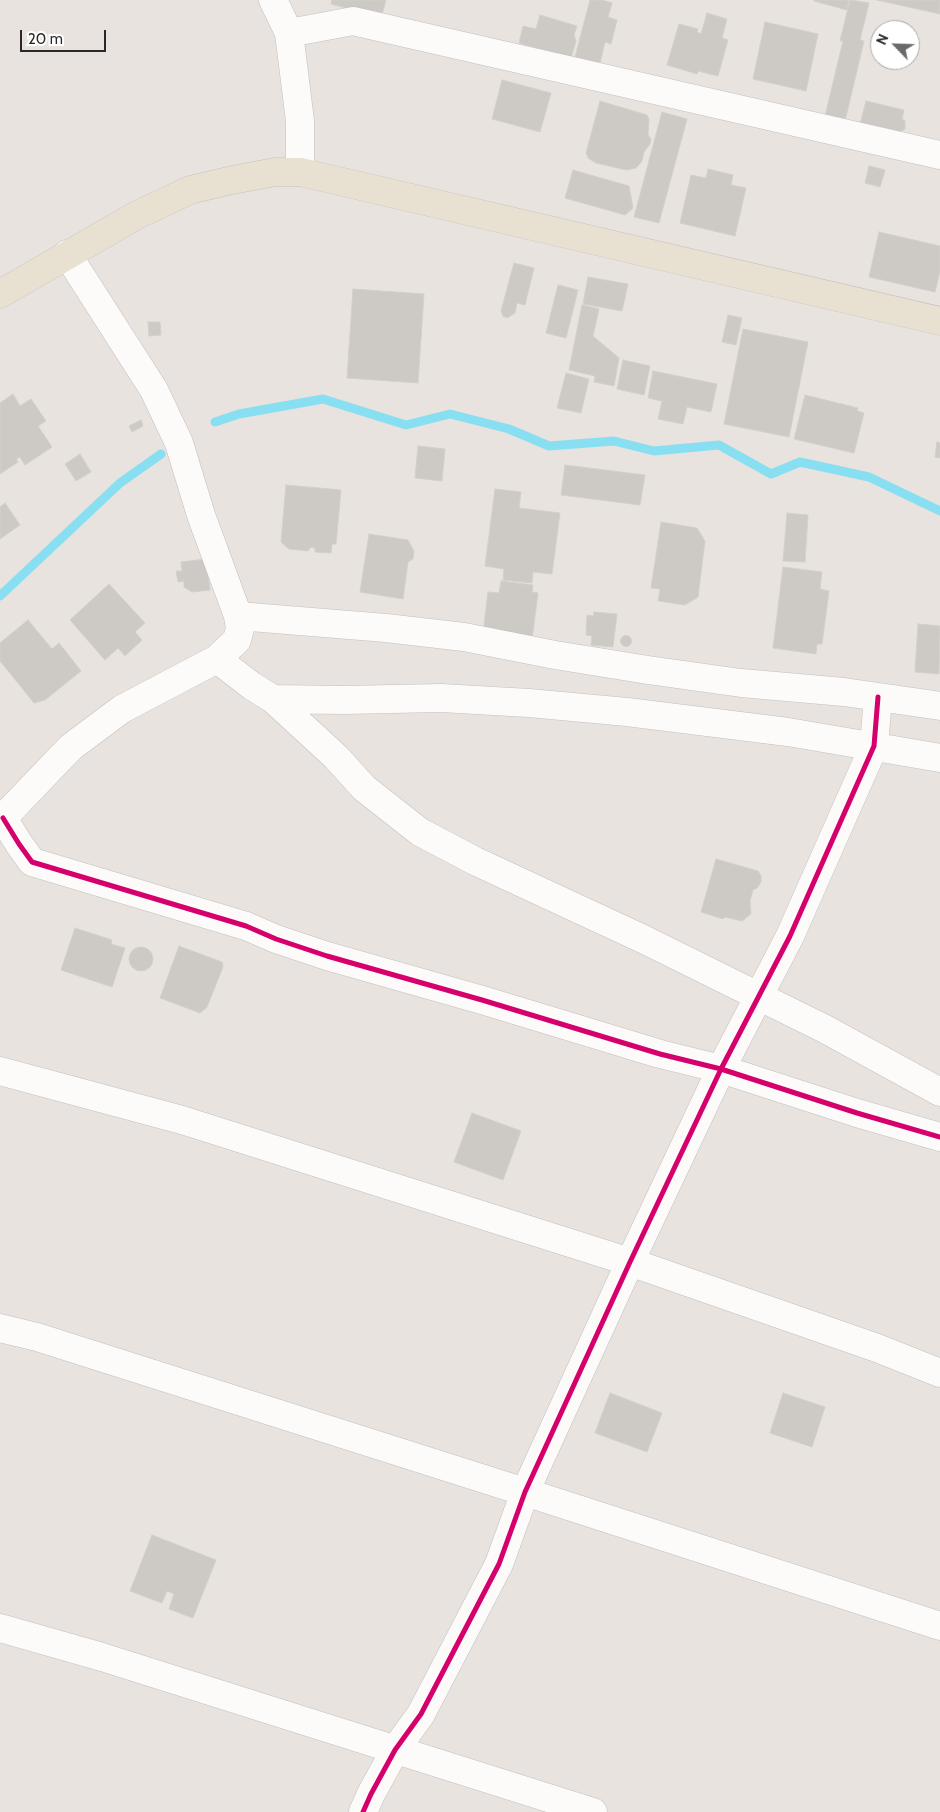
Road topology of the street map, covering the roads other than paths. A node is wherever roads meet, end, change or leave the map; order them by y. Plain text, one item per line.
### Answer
1 (273, 0) edge
2 (289, 34) junction
3 (940, 155) edge
4 (300, 172) junction
5 (67, 254) junction
6 (0, 294) edge
7 (940, 321) edge
8 (238, 616) junction
9 (217, 659) junction
10 (878, 697) junction
11 (273, 699) junction
12 (940, 706) edge
13 (874, 746) junction
14 (940, 758) edge
15 (2, 819) edge
16 (758, 996) junction
17 (721, 1069) junction
18 (0, 1071) edge
19 (940, 1092) edge
20 (940, 1137) edge
21 (630, 1262) junction
22 (0, 1328) edge
23 (940, 1373) edge
24 (525, 1492) junction
25 (940, 1626) edge
26 (0, 1628) edge
27 (395, 1750) junction
28 (363, 1812) edge
29 (593, 1812) edge

1 - 2 street
2 - 3 street
2 - 4 street
4 - 5 main road
4 - 7 main road
5 - 6 main road
5 - 8 street
8 - 9 street
8 - 10 street
9 - 11 street
9 - 15 street
10 - 12 street
10 - 13 street
11 - 13 street
11 - 16 street
13 - 14 street
13 - 16 street
15 - 17 street
16 - 17 street
16 - 19 street
17 - 20 street
17 - 21 street
18 - 21 street
21 - 23 street
21 - 24 street
22 - 24 street
24 - 25 street
24 - 27 street
26 - 27 street
27 - 28 street
27 - 29 street

